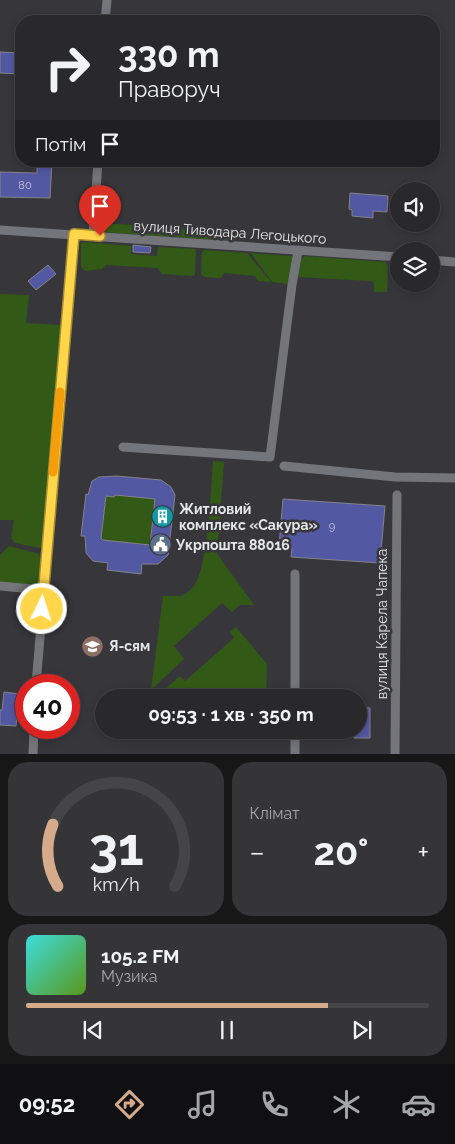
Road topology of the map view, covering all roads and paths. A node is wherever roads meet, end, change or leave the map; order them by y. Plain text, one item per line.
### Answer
1 (107, 0) edge
2 (106, 15) edge
3 (98, 167) edge
4 (0, 230) edge
5 (74, 234) junction
6 (94, 236) junction
7 (298, 251) junction
8 (390, 256) edge
9 (440, 261) edge
10 (455, 262) edge
11 (123, 447) dead end
12 (284, 466) dead end
13 (455, 478) edge
14 (397, 494) dead end
15 (295, 574) dead end
16 (0, 586) edge
17 (43, 590) junction
18 (37, 674) edge
19 (295, 689) edge
20 (33, 739) edge
21 (294, 739) edge
22 (32, 754) edge
23 (295, 754) edge
24 (395, 754) edge

1 - 2 street
3 - 6 street
4 - 5 street, вулиця Тиводара Легоцького
5 - 6 street, вулиця Тиводара Легоцького
5 - 17 street
6 - 7 street, вулиця Тиводара Легоцького
7 - 8 street, вулиця Тиводара Легоцького
7 - 11 street
9 - 10 street
12 - 13 street
14 - 24 street, вулиця Карела Чапека
15 - 19 street
16 - 17 street
17 - 18 street
20 - 22 street
21 - 23 street

